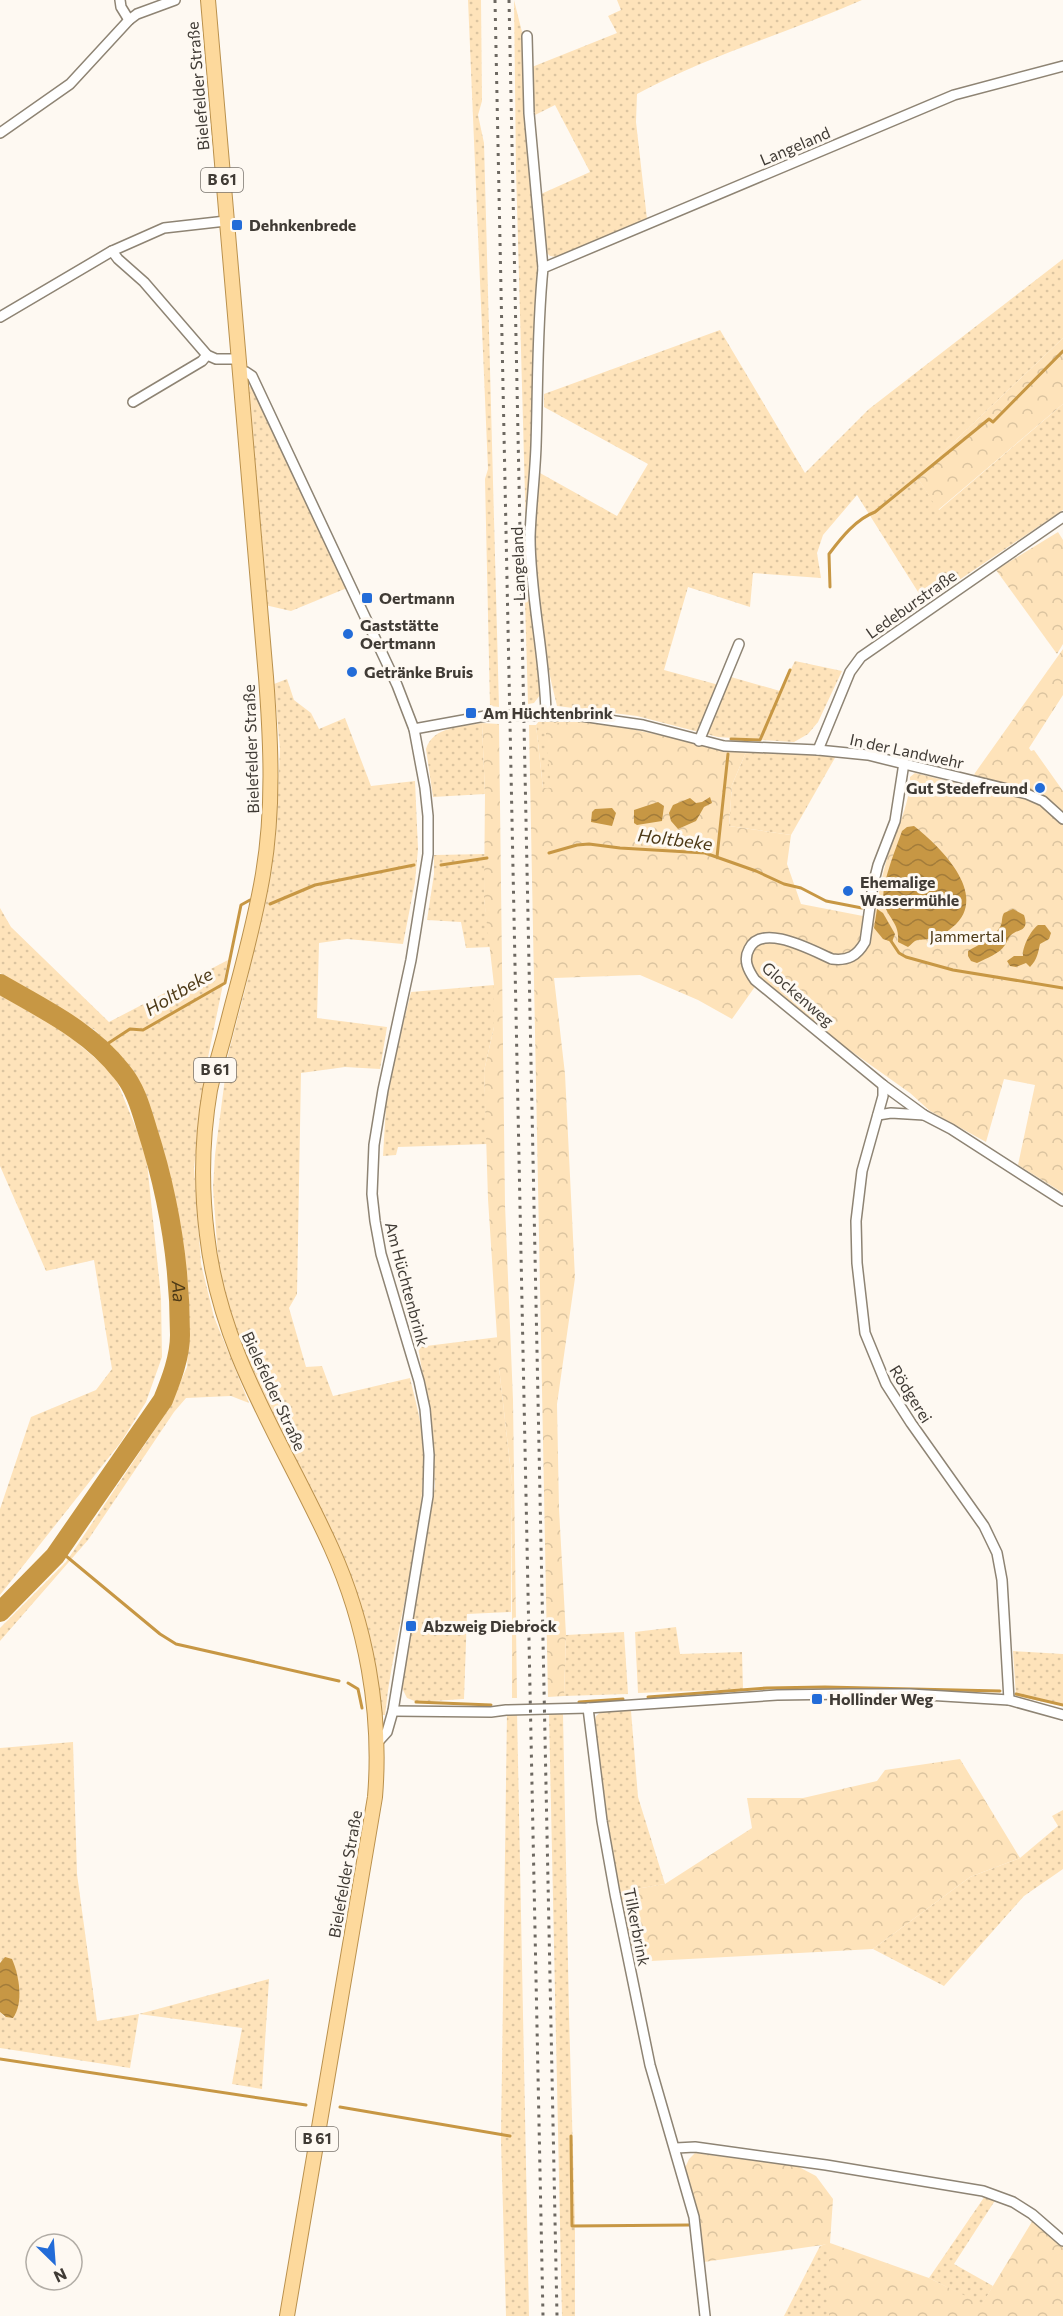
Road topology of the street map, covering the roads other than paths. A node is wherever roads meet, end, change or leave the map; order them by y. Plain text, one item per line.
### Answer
1 (120, 0) edge
2 (175, 0) edge
3 (208, 0) edge
4 (129, 20) junction
5 (526, 36) dead end
6 (1063, 66) edge
7 (0, 133) edge
8 (226, 221) junction
9 (112, 251) junction
10 (543, 268) junction
11 (0, 317) edge
12 (207, 355) junction
13 (238, 365) junction
14 (133, 402) dead end
15 (1063, 517) edge
16 (739, 644) dead end
17 (546, 714) junction
18 (414, 729) junction
19 (699, 741) junction
20 (818, 750) junction
21 (904, 764) junction
22 (1063, 819) edge
23 (883, 1085) junction
24 (878, 1115) junction
25 (924, 1115) junction
26 (1063, 1201) edge
27 (1009, 1700) junction
28 (588, 1708) junction
29 (393, 1711) junction
30 (1063, 1715) edge
31 (377, 1743) junction
32 (676, 2148) junction
33 (1063, 2241) edge
34 (287, 2316) edge
35 (705, 2316) edge

1 - 4 street
2 - 4 street
3 - 8 main road, Bielefelder Straße / B 61
4 - 7 street
5 - 10 street, Langeland
6 - 10 street, Langeland
8 - 9 street
8 - 13 main road, Bielefelder Straße / B 61
9 - 11 street
9 - 12 street
10 - 17 street, Langeland
12 - 13 street
12 - 14 street
13 - 18 street, Am Hüchtenbrink
13 - 31 main road, Bielefelder Straße / B 61
15 - 20 street, Ledeburstraße
16 - 19 street
17 - 18 street, In der Landwehr
17 - 19 street, In der Landwehr
18 - 29 street, Am Hüchtenbrink
19 - 20 street, In der Landwehr
20 - 21 street, In der Landwehr
21 - 22 street, In der Landwehr
21 - 23 street, Glockenweg
23 - 24 street, Rödgerei
23 - 25 street, Glockenweg
24 - 25 street, Glockenweg
24 - 27 street, Rödgerei
25 - 26 street, Glockenweg
27 - 28 street
27 - 30 street
28 - 29 street
28 - 32 street, Tilkerbrink
29 - 31 street, Am Hüchtenbrink
31 - 34 main road, Bielefelder Straße / B 61
32 - 33 street
32 - 35 street, Tilkerbrink

